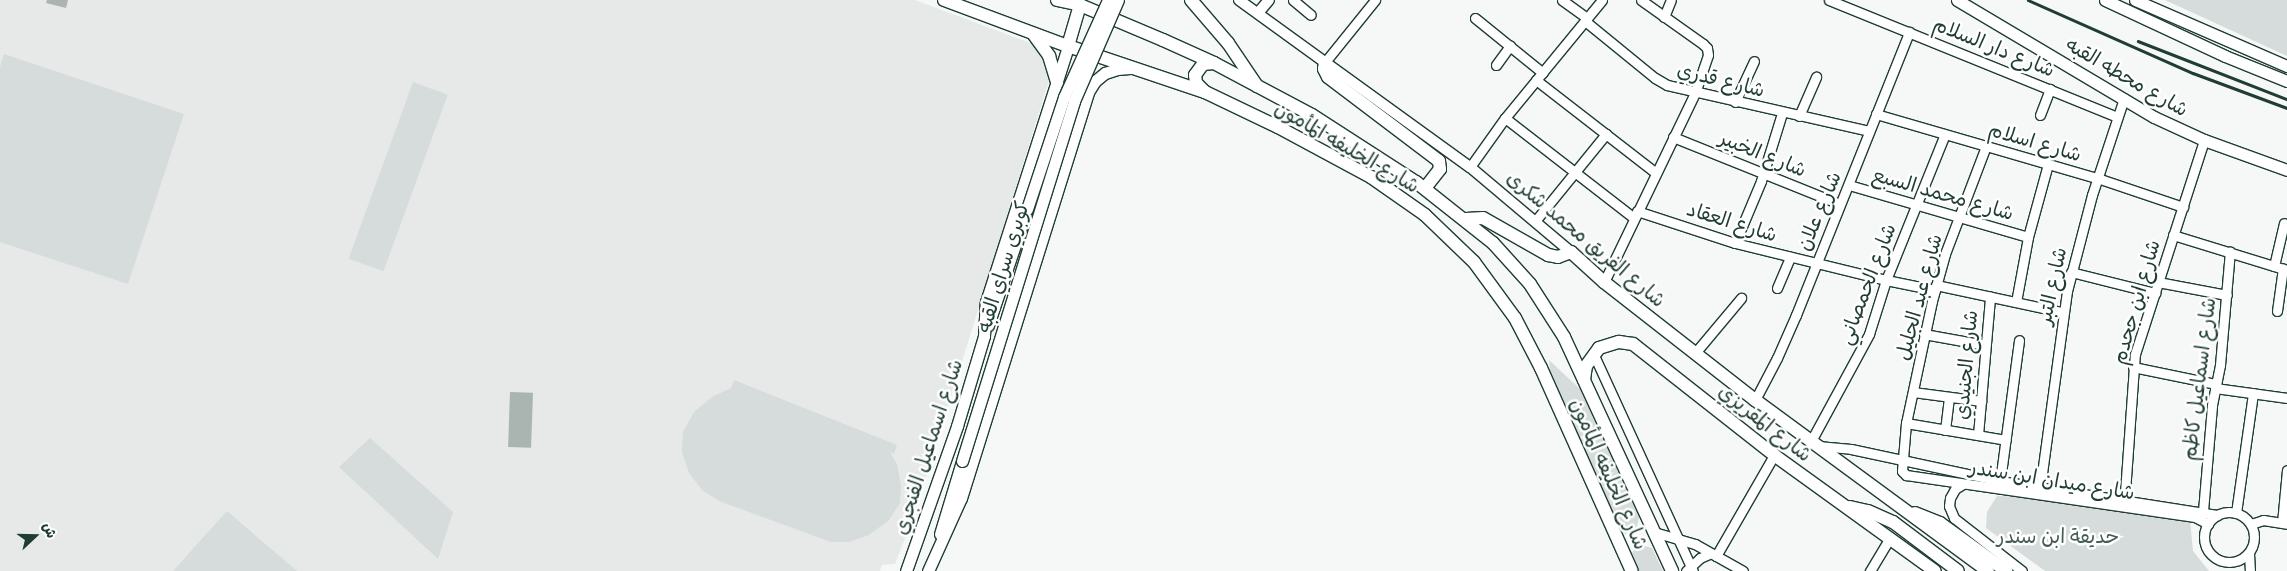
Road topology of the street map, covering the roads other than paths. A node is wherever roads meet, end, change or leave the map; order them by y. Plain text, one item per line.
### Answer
1 (944, 0) edge
2 (1057, 0) edge
3 (1108, 0) edge
4 (1118, 0) edge
5 (1191, 0) edge
6 (1239, 0) edge
7 (1269, 0) edge
8 (1293, 0) edge
9 (1562, 0) edge
10 (1602, 0) edge
11 (1641, 0) edge
12 (1671, 0) edge
13 (1829, 0) edge
14 (1957, 0) edge
15 (2105, 0) edge
16 (1372, 1) edge
17 (2138, 2) edge
18 (1080, 5) junction
19 (1258, 13) junction
20 (1310, 14) dead end
21 (2136, 14) junction
22 (1664, 17) junction
23 (1475, 18) dead end
24 (1586, 19) junction
25 (1909, 32) junction
26 (1032, 33) junction
27 (1068, 46) junction
28 (1510, 46) junction
29 (1325, 62) junction
30 (1754, 62) dead end
31 (1214, 63) junction
32 (1496, 65) dead end
33 (2287, 66) edge
34 (1130, 68) junction
35 (1539, 76) junction
36 (1816, 77) dead end
37 (2284, 80) edge
38 (1057, 83) junction
39 (1256, 86) junction
40 (2050, 89) junction
41 (1205, 92) junction
42 (1695, 93) junction
43 (2124, 98) junction
44 (1735, 102) junction
45 (1051, 103) junction
46 (1080, 111) junction
47 (1782, 113) junction
48 (1876, 114) junction
49 (2040, 115) dead end
50 (1799, 116) junction
51 (1505, 118) junction
52 (2117, 118) junction
53 (1869, 131) junction
54 (1606, 134) junction
55 (1946, 134) junction
56 (1673, 138) junction
57 (2204, 140) junction
58 (1986, 146) junction
59 (2048, 164) junction
60 (1470, 167) junction
61 (2287, 170) edge
62 (1575, 172) junction
63 (1656, 173) junction
64 (1764, 173) junction
65 (2097, 178) junction
66 (1848, 185) junction
67 (1425, 188) junction
68 (1840, 204) junction
69 (1917, 205) junction
70 (2183, 207) junction
71 (1636, 214) junction
72 (1960, 217) junction
73 (1466, 220) junction
74 (1536, 220) junction
75 (2284, 223) dead end
76 (2173, 235) junction
77 (2028, 237) junction
78 (1735, 243) junction
79 (2230, 251) junction
80 (1571, 252) junction
81 (1790, 257) junction
82 (1816, 263) junction
83 (1008, 264) junction
84 (2281, 268) edge
85 (2071, 272) junction
86 (1032, 273) junction
87 (1886, 280) junction
88 (1604, 282) junction
89 (2158, 282) junction
90 (1935, 287) junction
91 (1777, 288) dead end
92 (2155, 293) junction
93 (2227, 295) junction
94 (1990, 297) junction
95 (1741, 298) dead end
96 (2016, 302) junction
97 (2277, 311) dead end
98 (2062, 312) junction
99 (1924, 334) junction
100 (984, 336) junction
101 (2020, 340) dead end
102 (1985, 345) junction
103 (1593, 353) junction
104 (1695, 353) junction
105 (2133, 367) junction
106 (1584, 380) junction
107 (2216, 386) junction
108 (1913, 392) junction
109 (2253, 393) junction
110 (1949, 397) junction
111 (2287, 398) edge
112 (1755, 400) junction
113 (1981, 401) junction
114 (1906, 423) junction
115 (1945, 430) junction
116 (1978, 435) junction
117 (2006, 440) junction
118 (1814, 444) junction
119 (1774, 455) junction
120 (1902, 462) junction
121 (2287, 470) edge
122 (2000, 481) junction
123 (1963, 484) junction
124 (2040, 488) junction
125 (2124, 504) junction
126 (1845, 506) junction
127 (1905, 510) junction
128 (2203, 511) junction
129 (2236, 513) junction
130 (2217, 515) junction
131 (2208, 524) junction
132 (2251, 524) junction
133 (2284, 524) edge
134 (1654, 532) junction
135 (1678, 537) junction
136 (1889, 539) junction
137 (936, 550) junction
138 (2249, 553) junction
139 (1714, 555) junction
140 (2234, 567) edge
141 (1690, 569) edge
142 (906, 571) edge
143 (928, 571) edge
144 (1632, 571) edge
145 (1672, 571) edge
146 (1743, 571) edge
147 (1870, 571) edge
148 (1935, 571) edge
149 (1958, 571) edge
150 (1988, 571) edge
151 (2006, 571) edge
152 (2022, 571) edge
153 (2250, 571) edge

1 - 26 main road, شارع الخليفه المأمون
2 - 18 main road, شارع الخليفه المأمون
3 - 83 main road, كوبري سراي القبه, bridge
4 - 137 main road, كوبري سراي القبه, bridge
5 - 39 main road
6 - 19 street, شارع الفريق محمد شكرى
7 - 19 street
8 - 20 street
9 - 24 street, شارع قدري
10 - 24 street
11 - 22 street
12 - 22 street
13 - 25 street, شارع دار السلام
14 - 43 main road, شارع محطه القبه
15 - 21 main road
16 - 29 street
17 - 21 main road
17 - 33 main road
18 - 27 main road
18 - 31 main road, شارع الخليفه المأمون
19 - 29 street, شارع الفريق محمد شكرى
21 - 37 main road
22 - 42 street
23 - 28 street
24 - 35 street
24 - 42 street, شارع قدري
25 - 40 street, شارع دار السلام
25 - 48 street, شارع علان
26 - 27 main road, شارع الخليفه المأمون
26 - 38 main road
27 - 34 main road, شارع الخليفه المأمون
27 - 38 main road, شارع اسماعيل الفنجري
28 - 32 street
28 - 35 street
29 - 60 street, شارع الفريق محمد شكرى
29 - 67 main road
30 - 44 street
31 - 39 main road, شارع الخليفه المأمون
31 - 41 main road
33 - 37 main road
34 - 41 main road, شارع الخليفه المأمون
34 - 46 main road, شارع اسماعيل الفنجري
35 - 51 street
35 - 54 street
36 - 50 street
38 - 45 main road, شارع اسماعيل الفنجري
39 - 67 main road, شارع الخليفه المأمون
40 - 49 street
40 - 52 street, شارع دار السلام
41 - 144 main road, شارع الخليفه المأمون
42 - 44 street, شارع قدري
42 - 56 street
43 - 52 street, شارع التبر
43 - 57 main road, شارع محطه القبه
44 - 47 street, شارع قدري
45 - 46 main road
45 - 100 main road, شارع اسماعيل الفنجري
46 - 86 main road, شارع اسماعيل الفنجري
47 - 50 street, شارع قدري
47 - 64 street
48 - 53 street, شارع علان
48 - 55 street, شارع اسلام
50 - 53 street, شارع قدري
51 - 60 street
51 - 62 street, شارع العقاد
52 - 65 street, شارع التبر
53 - 66 street, شارع علان
54 - 62 street
54 - 63 street
55 - 58 street, شارع اسلام
55 - 69 street, شارع الحمصاني
56 - 63 street
56 - 64 street, شارع الخبير
57 - 61 main road, شارع محطه القبه
57 - 70 street, شارع ابن جحدم
58 - 59 street, شارع اسلام
58 - 72 street, شارع عبد الجليل
59 - 65 street, شارع اسلام
59 - 77 street
60 - 74 street, شارع الفريق محمد شكرى
62 - 71 street, شارع العقاد
62 - 74 street
63 - 71 street
64 - 68 street, شارع الخبير
64 - 78 street
65 - 70 street, شارع اسلام
65 - 85 street, شارع التبر
66 - 68 street, شارع علان
66 - 69 street, شارع محمد السبع
67 - 73 main road, شارع الخليفه المأمون
68 - 82 street, شارع علان
69 - 72 street, شارع محمد السبع
69 - 87 street, شارع الحمصاني
70 - 76 street, شارع ابن جحدم
71 - 78 street, شارع العقاد
71 - 88 street
72 - 77 street, شارع محمد السبع
72 - 90 street, شارع عبد الجليل
73 - 80 main road
73 - 106 main road, شارع الخليفه المأمون
74 - 80 street, شارع الفريق محمد شكرى
75 - 84 street
76 - 79 street
76 - 89 street, شارع ابن جحدم
77 - 96 street
78 - 81 street, شارع العقاد
79 - 84 street
79 - 93 street, شارع اسماعيل كاظم
80 - 88 main road, شارع الفريق محمد شكرى
81 - 82 street, شارع العقاد
81 - 91 street
82 - 87 street, شارع العقاد
82 - 112 street, شارع علان
83 - 86 main road
83 - 100 main road, كوبري سراي القبه
84 - 97 street
85 - 92 street
85 - 98 street, شارع التبر
86 - 137 main road, شارع اسماعيل الفنجري
87 - 90 street, شارع العقاد
87 - 118 street, شارع الحمصاني
88 - 104 main road, شارع الفريق محمد شكرى
89 - 92 street, شارع ابن جحدم
89 - 93 street
90 - 94 street, شارع العقاد
90 - 99 street, شارع عبد الجليل
92 - 105 street, شارع ابن جحدم
93 - 107 street, شارع اسماعيل كاظم
94 - 96 street, شارع العقاد
94 - 102 street, شارع الجنيدي
95 - 104 street
96 - 98 street, شارع العقاد
98 - 124 street, شارع التبر
99 - 102 street
99 - 108 street, شارع عبد الجليل
100 - 142 main road, شارع اسماعيل الفنجري
101 - 117 street
102 - 113 street, شارع الجنيدي
103 - 106 main road
103 - 119 main road, شارع المقريزي
103 - 135 street
104 - 112 main road, شارع الفريق محمد شكرى
105 - 107 street
105 - 125 street, شارع ابن جحدم
106 - 134 main road, شارع الخليفه المأمون
107 - 109 street
107 - 128 street, شارع اسماعيل كاظم
108 - 110 street
108 - 114 street, شارع عبد الجليل
109 - 111 street
109 - 129 street
110 - 113 street
110 - 115 street
112 - 118 main road, شارع الفريق محمد شكرى
113 - 116 street, شارع الجنيدي
114 - 115 street
114 - 120 street, شارع عبد الجليل
115 - 116 street
116 - 117 street
117 - 122 street
118 - 120 street, شارع ميدان ابن سندر
118 - 127 main road, شارع الفريق محمد شكرى
119 - 126 main road, شارع المقريزي
119 - 139 street
120 - 122 street, شارع ميدان ابن سندر
120 - 123 street, شارع ميدان ابن سندر
121 - 133 street
122 - 124 street, شارع ميدان ابن سندر
123 - 125 street, شارع ميدان ابن سندر
123 - 152 street
124 - 125 street, شارع ميدان ابن سندر
125 - 128 street, شارع ميدان ابن سندر
125 - 131 street, شارع ميدان ابن سندر
126 - 136 main road, شارع المقريزي
126 - 149 main road
127 - 150 main road
127 - 151 main road
128 - 130 street, شارع ميدان ابن سندر
129 - 130 street
129 - 132 street
130 - 131 street
131 - 140 street
132 - 133 street
132 - 138 street
134 - 135 street
134 - 145 main road, شارع الخليفه المأمون
135 - 139 street
135 - 141 street
136 - 147 street
136 - 148 main road, شارع المقريزي
137 - 143 main road, شارع اسماعيل الفنجري
138 - 140 street
138 - 153 street
139 - 141 street
139 - 146 street

